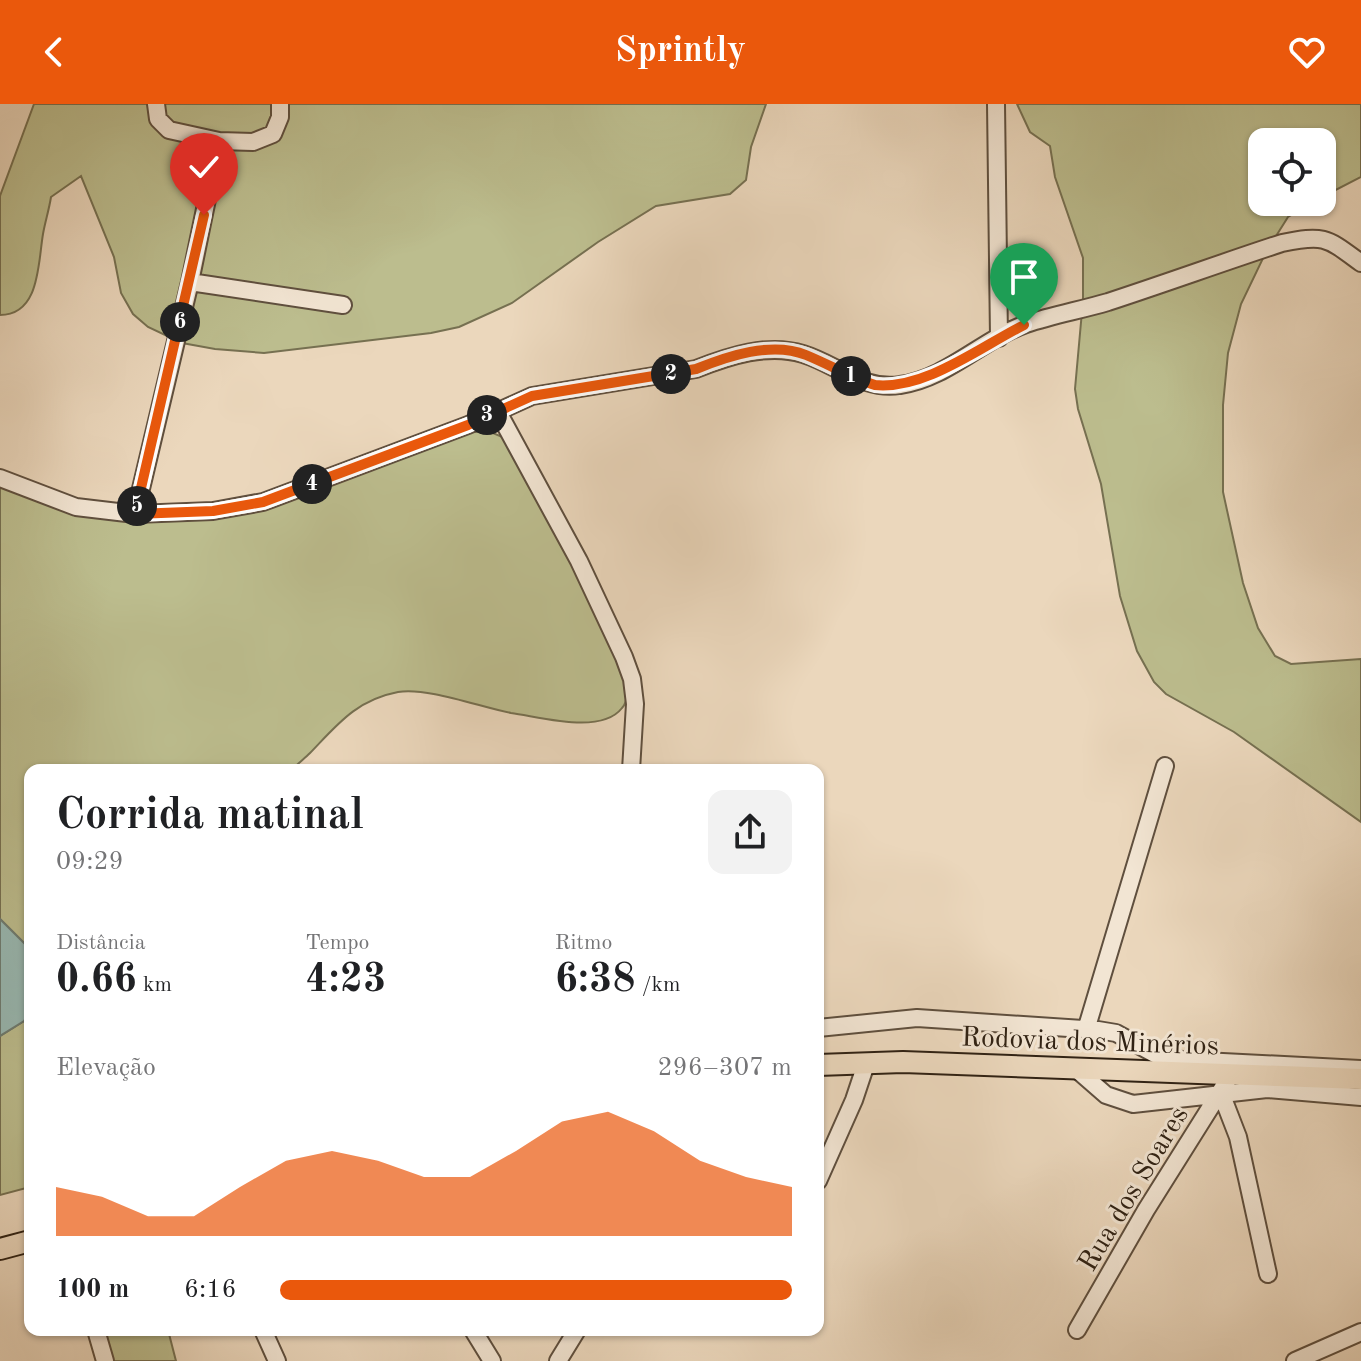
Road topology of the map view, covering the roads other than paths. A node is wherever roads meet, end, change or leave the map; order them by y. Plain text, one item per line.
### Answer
1 (156, 104) edge
2 (280, 104) edge
3 (996, 104) edge
4 (219, 141) junction
5 (1361, 263) edge
6 (190, 282) junction
7 (343, 305) dead end
8 (999, 338) junction
9 (497, 410) junction
10 (0, 478) edge
11 (135, 514) junction
12 (632, 764) edge
13 (1165, 766) dead end
14 (824, 1027) edge
15 (1086, 1030) junction
16 (866, 1064) junction
17 (824, 1065) edge
18 (1075, 1068) junction
19 (1361, 1069) edge
20 (1232, 1073) junction
21 (1361, 1079) edge
22 (1221, 1093) junction
23 (1361, 1097) edge
24 (824, 1168) edge
25 (24, 1243) edge
26 (0, 1249) edge
27 (1268, 1274) dead end
28 (1077, 1330) dead end
29 (1361, 1332) edge
30 (98, 1336) edge
31 (266, 1336) edge
32 (477, 1336) edge
33 (573, 1336) edge
34 (105, 1361) edge
35 (277, 1361) edge
36 (492, 1361) edge
37 (558, 1361) edge
38 (1295, 1361) edge

1 - 4 street
2 - 4 street
3 - 8 street
4 - 6 street
5 - 8 street
6 - 7 street
6 - 11 street
8 - 9 street
9 - 11 street
9 - 12 street
10 - 11 street
13 - 15 street
14 - 15 street
15 - 19 street
16 - 17 main road, Rodovia dos Minérios
16 - 18 main road, Rodovia dos Minérios
16 - 24 street
18 - 20 main road, Rodovia dos Minérios
18 - 22 street
20 - 21 main road, Rodovia dos Minérios
20 - 22 street, Rua dos Soares
22 - 23 street
22 - 27 street
22 - 28 street, Rua dos Soares
25 - 26 main road
29 - 38 street
30 - 34 street
31 - 35 street
32 - 36 street
33 - 37 street

